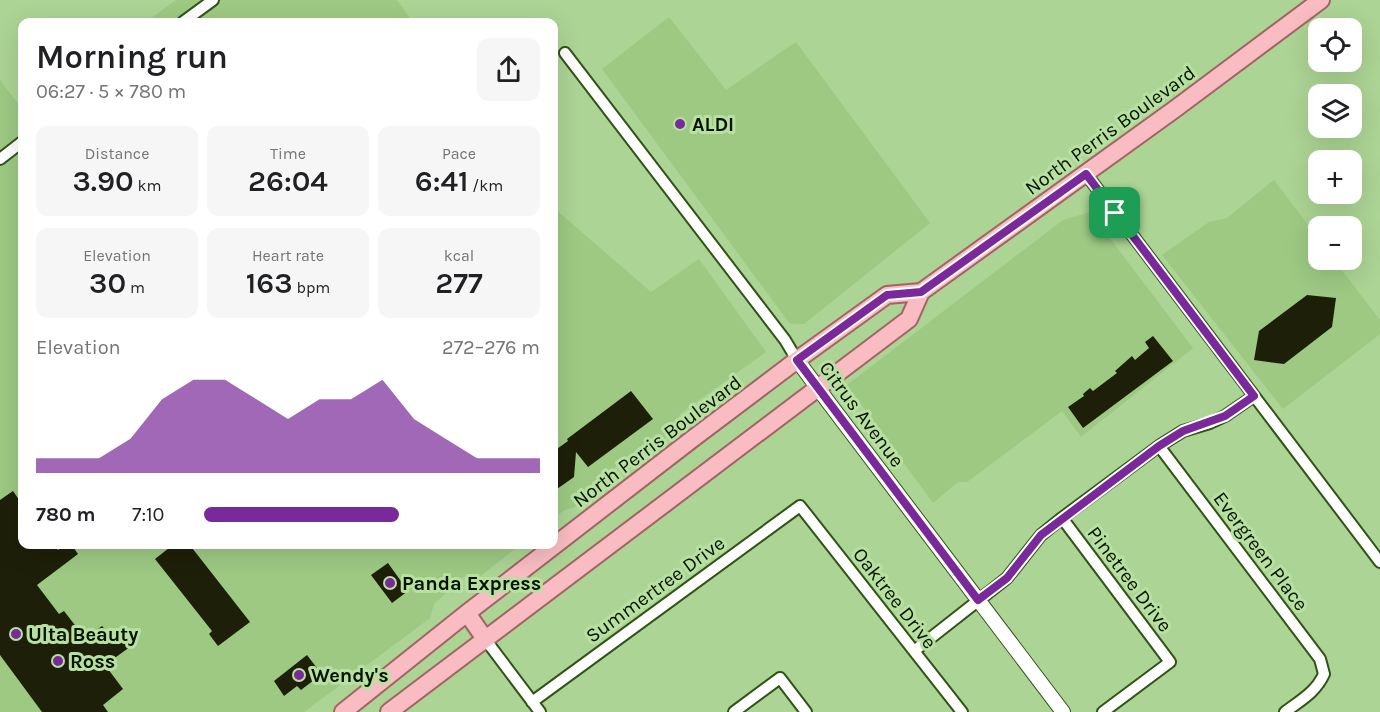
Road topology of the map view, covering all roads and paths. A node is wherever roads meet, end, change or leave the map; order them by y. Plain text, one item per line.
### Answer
1 (213, 0) edge
2 (1321, 0) edge
3 (188, 18) edge
4 (565, 53) dead end
5 (18, 145) edge
6 (0, 159) edge
7 (1086, 174) junction
8 (921, 292) junction
9 (797, 360) junction
10 (817, 388) junction
11 (1254, 396) junction
12 (1159, 446) junction
13 (800, 506) joint
14 (1062, 518) junction
15 (558, 543) edge
16 (550, 549) edge
17 (1380, 562) edge
18 (978, 600) junction
19 (466, 613) junction
20 (485, 639) junction
21 (914, 651) junction
22 (532, 702) junction
23 (344, 712) edge
24 (389, 712) edge
25 (540, 712) edge
26 (734, 712) edge
27 (806, 712) edge
28 (962, 712) edge
29 (1063, 712) edge
30 (1103, 712) edge
31 (1285, 712) edge

1 - 3 street
2 - 7 main road, North Perris Boulevard
4 - 9 street, Citrus Avenue
5 - 6 street
7 - 8 main road, North Perris Boulevard
7 - 11 street
8 - 9 main road, North Perris Boulevard
8 - 10 main road
9 - 10 street, Citrus Avenue
9 - 15 main road, North Perris Boulevard
10 - 18 street, Citrus Avenue
10 - 20 main road
11 - 12 street
11 - 17 street
12 - 14 street
12 - 31 street, Evergreen Place
13 - 21 street, Oaktree Drive
13 - 22 street, Summertree Drive
14 - 18 street
14 - 30 street, Pinetree Drive
16 - 19 main road, North Perris Boulevard
18 - 21 street
18 - 29 street, Citrus Avenue
19 - 20 main road
19 - 23 main road, North Perris Boulevard
20 - 22 street
20 - 24 main road
21 - 28 street, Oaktree Drive
22 - 25 street
26 - 27 street

